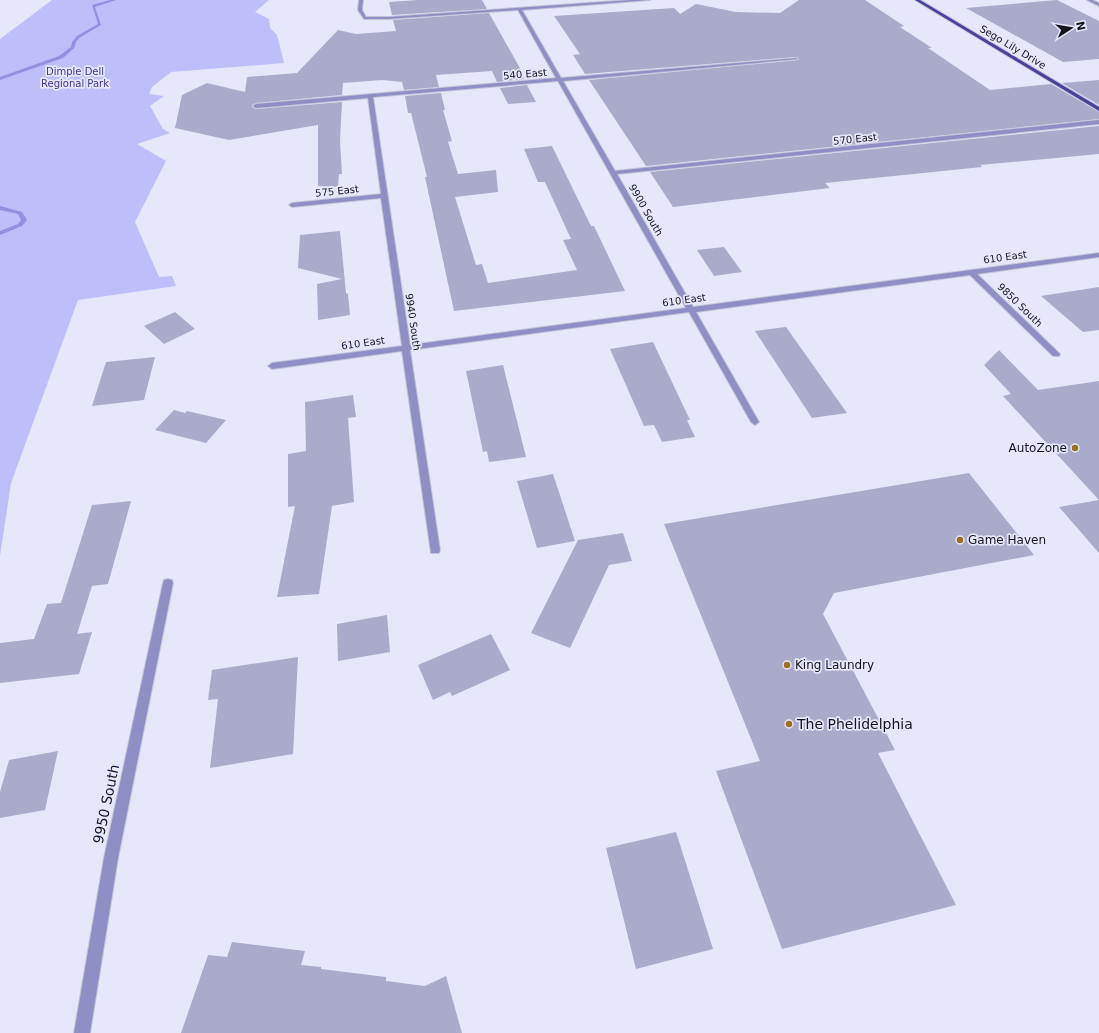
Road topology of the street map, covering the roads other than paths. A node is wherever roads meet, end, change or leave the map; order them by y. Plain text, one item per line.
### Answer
1 (361, 0) edge
2 (648, 0) edge
3 (917, 0) edge
4 (1089, 0) edge
5 (1099, 5) edge
6 (520, 9) junction
7 (796, 59) dead end
8 (560, 80) junction
9 (370, 96) junction
10 (256, 106) dead end
11 (1099, 109) edge
12 (1099, 122) edge
13 (613, 173) junction
14 (385, 196) junction
15 (292, 205) dead end
16 (1099, 255) edge
17 (971, 272) junction
18 (691, 310) junction
19 (407, 348) junction
20 (1056, 354) dead end
21 (272, 366) dead end
22 (755, 422) dead end
23 (435, 550) dead end
24 (168, 583) dead end
25 (82, 1033) edge

1 - 6 street
2 - 6 street
3 - 11 main road, Sego Lily Drive
4 - 5 street
6 - 8 street, 9900 South
7 - 8 street, 540 East
8 - 9 street, 540 East
8 - 13 street, 9900 South
9 - 10 street, 540 East
9 - 14 street, 9940 South
12 - 13 street, 570 East
13 - 18 street, 9900 South
14 - 15 street, 575 East
14 - 19 street, 9940 South
16 - 17 street, 610 East
17 - 18 street, 610 East
17 - 20 street, 9850 South
18 - 19 street, 610 East
18 - 22 street, 9900 South
19 - 21 street, 610 East
19 - 23 street, 9940 South
24 - 25 street, 9950 South

